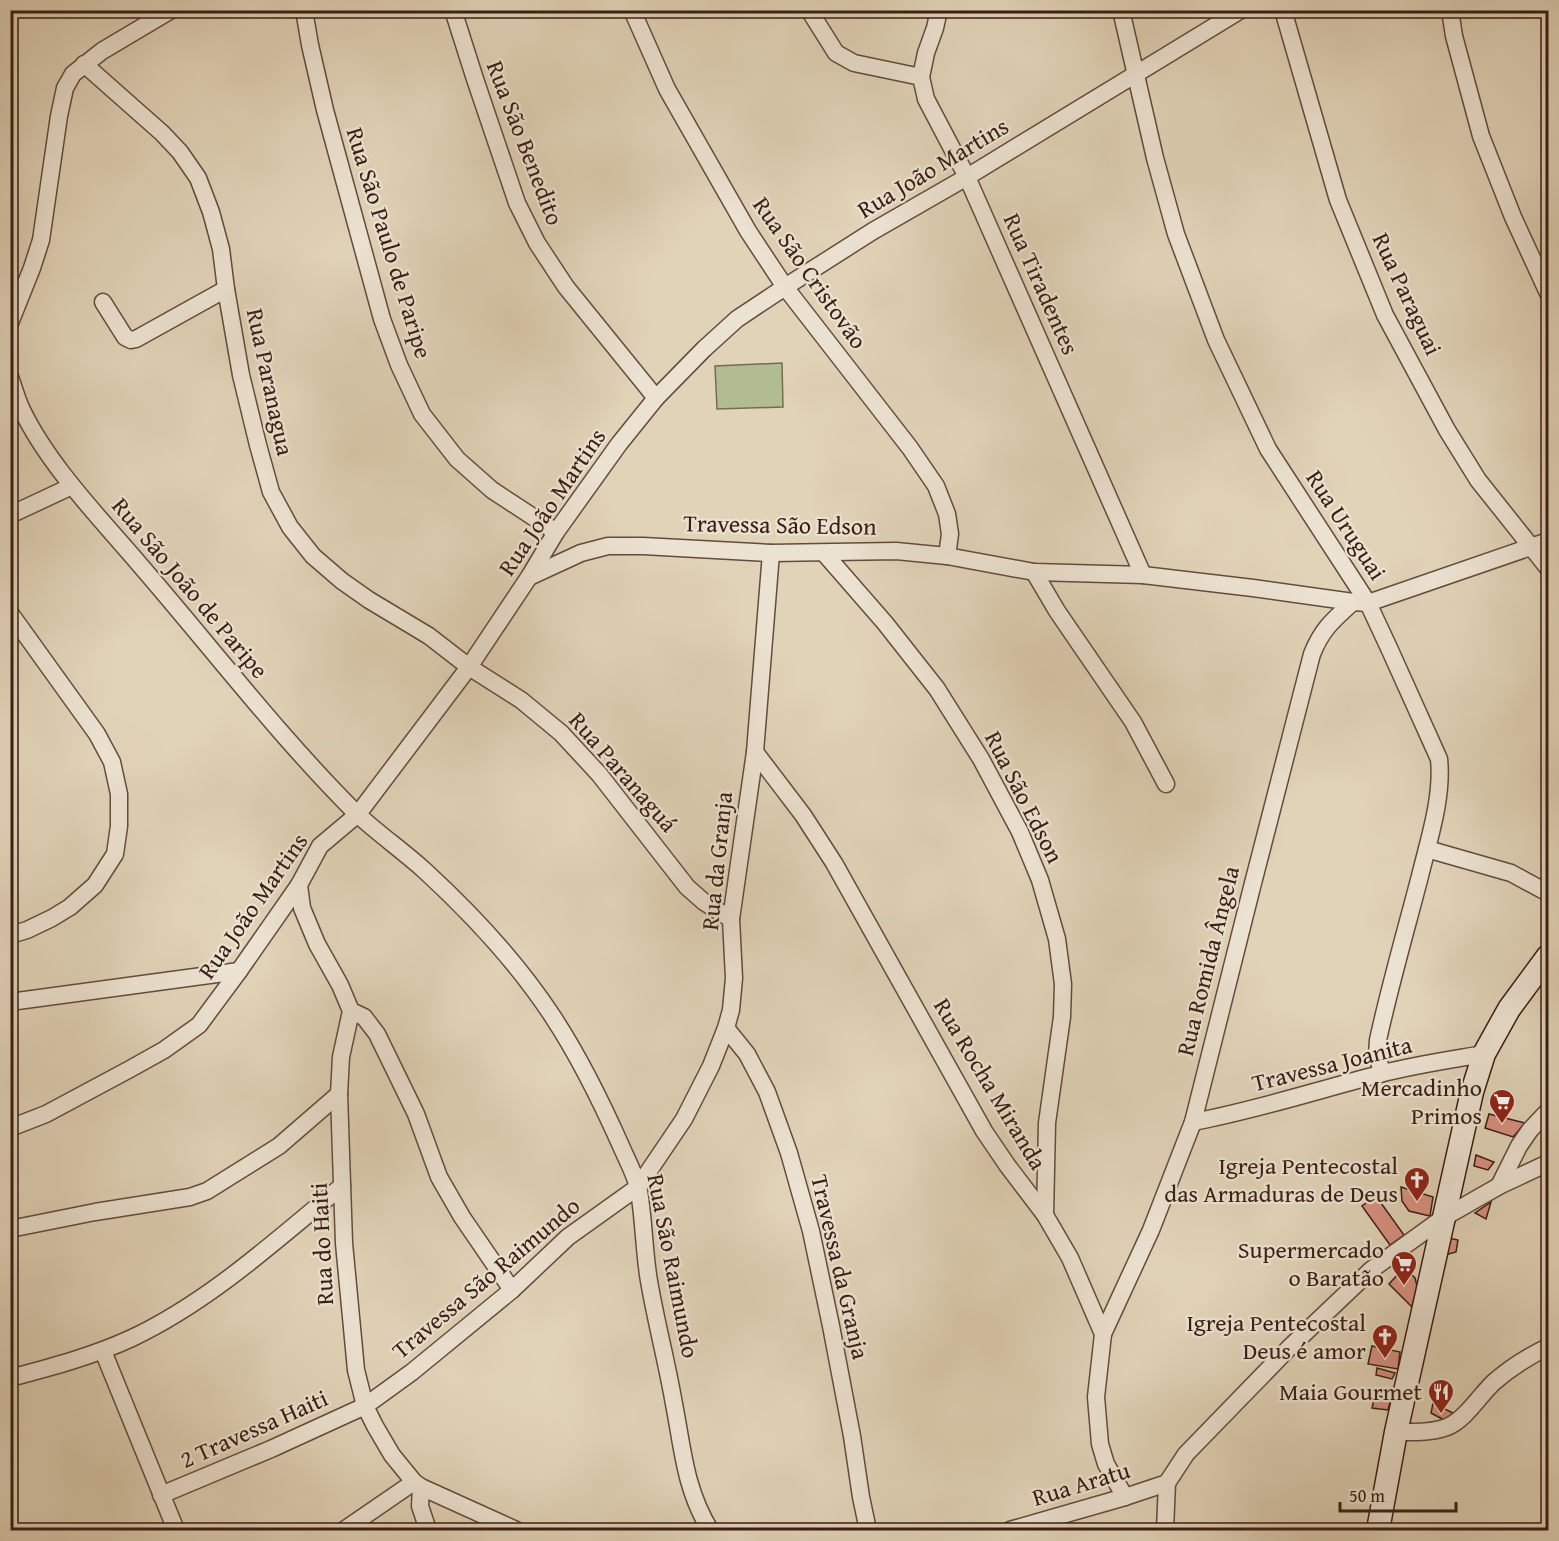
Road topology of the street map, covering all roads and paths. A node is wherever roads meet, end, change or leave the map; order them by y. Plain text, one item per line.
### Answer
1 (171, 10) edge
2 (304, 10) edge
3 (453, 10) edge
4 (632, 10) edge
5 (809, 10) edge
6 (939, 10) edge
7 (1121, 10) edge
8 (1241, 10) edge
9 (1283, 10) edge
10 (1450, 10) edge
11 (84, 64) junction
12 (1135, 74) junction
13 (921, 77) junction
14 (967, 177) junction
15 (785, 287) junction
16 (226, 289) junction
17 (1548, 293) edge
18 (103, 302) dead end
19 (10, 323) edge
20 (10, 377) edge
21 (657, 398) junction
22 (72, 486) junction
23 (10, 515) edge
24 (556, 532) junction
25 (1548, 541) edge
26 (1531, 546) junction
27 (771, 553) junction
28 (824, 553) junction
29 (947, 556) junction
30 (1548, 568) edge
31 (1034, 572) junction
32 (1143, 575) junction
33 (529, 577) junction
34 (1360, 603) junction
35 (10, 613) edge
36 (469, 667) junction
37 (754, 752) junction
38 (1166, 784) dead end
39 (358, 814) junction
40 (1426, 849) junction
41 (299, 885) junction
42 (1548, 893) edge
43 (730, 919) junction
44 (10, 935) edge
45 (1548, 956) edge
46 (239, 971) junction
47 (10, 1002) edge
48 (351, 1011) junction
49 (726, 1028) junction
50 (1484, 1054) junction
51 (1382, 1073) junction
52 (339, 1094) junction
53 (1548, 1111) edge
54 (1193, 1122) junction
55 (10, 1128) edge
56 (1548, 1163) edge
57 (342, 1186) junction
58 (1499, 1186) junction
59 (638, 1187) junction
60 (1045, 1215) junction
61 (1443, 1218) junction
62 (10, 1229) edge
63 (512, 1290) junction
64 (1103, 1335) junction
65 (1548, 1347) edge
66 (103, 1351) junction
67 (10, 1378) edge
68 (365, 1406) junction
69 (1396, 1432) junction
70 (1167, 1483) junction
71 (418, 1485) junction
72 (161, 1495) junction
73 (1125, 1497) junction
74 (176, 1530) edge
75 (344, 1530) edge
76 (428, 1530) edge
77 (516, 1530) edge
78 (710, 1530) edge
79 (868, 1530) edge
80 (1010, 1530) edge
81 (1165, 1530) edge
82 (1378, 1530) edge

1 - 11 street
2 - 24 street, Rua São Paulo de Paripe
3 - 21 street, Rua São Benedito
4 - 15 street, Rua São Cristovão
5 - 13 street
6 - 13 street
7 - 12 street, Rua Uruguai
8 - 12 street, Rua João Martins
9 - 26 street, Rua Paraguai
10 - 17 street
11 - 16 street, Rua Paranagua
11 - 19 street
12 - 14 street, Rua João Martins
12 - 34 street, Rua Uruguai
13 - 14 street, Rua Tiradentes
14 - 15 street, Rua João Martins
14 - 32 street, Rua Tiradentes
15 - 21 street, Rua João Martins
15 - 29 street, Rua São Cristovão
16 - 18 street
16 - 36 street, Rua Paranagua
20 - 22 street, Rua São João de Paripe
21 - 24 street, Rua João Martins
22 - 23 street
22 - 39 street, Rua São João de Paripe
24 - 33 street, Rua João Martins
25 - 26 street
26 - 30 street, Rua Paraguai
26 - 34 street
27 - 28 street, Travessa São Edson
27 - 33 street, Travessa São Edson
27 - 37 street, Rua da Granja
28 - 29 street, Travessa São Edson
28 - 60 street, Rua São Edson
29 - 31 street, Travessa São Edson
31 - 32 street, Travessa São Edson
31 - 38 street
32 - 34 street, Travessa São Edson
33 - 36 street, Rua João Martins
34 - 40 street, Rua Uruguai
34 - 54 street, Rua Romida Ângela
35 - 44 street
36 - 39 street, Rua João Martins
36 - 43 street, Rua Paranaguá
37 - 43 street, Rua da Granja
37 - 60 street, Rua Rocha Miranda
39 - 41 street, Rua João Martins
39 - 59 street, Rua São Raimundo
40 - 42 street
40 - 51 street, Rua Uruguai
41 - 46 street, Rua João Martins
41 - 48 street
43 - 49 street, Rua da Granja
45 - 50 main road
46 - 47 street
46 - 55 street, Rua João Martins
48 - 52 street, Rua do Haiti
48 - 63 street
49 - 59 street, Rua da Granja
49 - 79 street, Travessa da Granja
50 - 51 street, Travessa Joanita
50 - 61 main road
51 - 54 street, Travessa Joanita
52 - 57 street, Rua do Haiti
52 - 62 street
53 - 58 street
54 - 64 street, Rua Romida Ângela
56 - 58 street
57 - 66 street
57 - 68 street, Rua do Haiti
58 - 61 street
59 - 63 street, Travessa São Raimundo
59 - 78 street, Rua São Raimundo
60 - 64 street, Rua Rocha Miranda
61 - 69 main road
61 - 70 street
63 - 68 street, Travessa São Raimundo
64 - 73 street, Rua Rocha Miranda
65 - 69 street
66 - 67 street
66 - 72 street
68 - 71 street, Rua do Haiti
68 - 72 street, 2 Travessa Haiti
69 - 82 main road
70 - 73 street, Rua Aratu
70 - 81 street
71 - 75 street
71 - 76 street
71 - 77 street, Rua do Haiti
72 - 74 street
73 - 80 street, Rua Aratu

